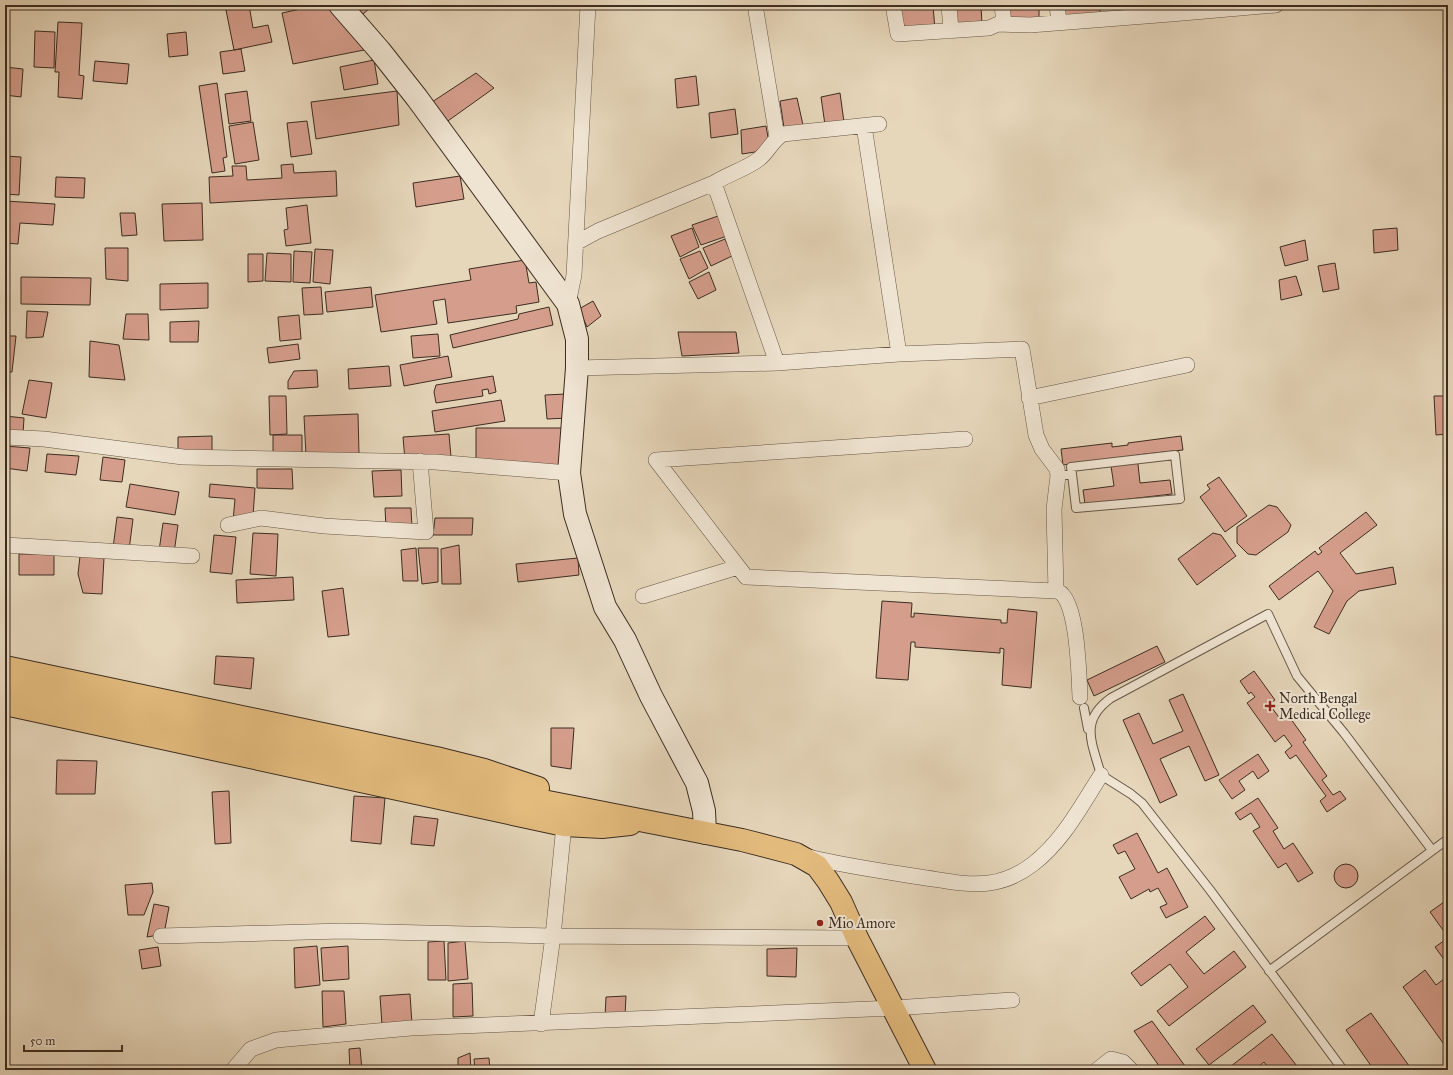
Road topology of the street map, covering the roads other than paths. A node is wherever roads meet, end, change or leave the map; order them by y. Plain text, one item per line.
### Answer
1 (340, 5) edge
2 (588, 5) edge
3 (755, 5) edge
4 (893, 5) edge
5 (949, 5) edge
6 (1002, 5) edge
7 (1056, 5) edge
8 (1276, 5) edge
9 (1170, 10) edge
10 (1059, 22) junction
11 (1004, 24) junction
12 (951, 31) junction
13 (777, 137) junction
14 (714, 183) junction
15 (576, 243) junction
16 (568, 304) junction
17 (899, 354) junction
18 (778, 364) junction
19 (1187, 365) dead end
20 (577, 368) junction
21 (1029, 398) junction
22 (5, 437) edge
23 (965, 439) dead end
24 (420, 461) junction
25 (569, 473) junction
26 (1065, 475) junction
27 (228, 525) dead end
28 (5, 545) edge
29 (192, 556) dead end
30 (738, 567) junction
31 (1056, 591) junction
32 (643, 596) dead end
33 (5, 667) edge
34 (5, 688) edge
35 (1082, 703) joint
36 (5, 704) edge
37 (1090, 735) junction
38 (1101, 775) junction
39 (561, 803) junction
40 (649, 822) junction
41 (564, 825) junction
42 (705, 833) junction
43 (1448, 839) edge
44 (1432, 850) junction
45 (796, 854) junction
46 (161, 936) dead end
47 (553, 936) junction
48 (856, 938) junction
49 (1269, 971) junction
50 (1012, 1000) dead end
51 (894, 1008) junction
52 (541, 1024) junction
53 (234, 1070) edge
54 (925, 1070) edge
55 (1097, 1070) edge
56 (1131, 1070) edge
57 (1343, 1070) edge

1 - 16 street
2 - 15 street
3 - 13 street
4 - 12 street
5 - 12 street
6 - 11 street
7 - 10 street
8 - 9 street
9 - 10 street
10 - 11 street
11 - 12 street
13 - 14 street
13 - 17 street
14 - 15 street
14 - 18 street
15 - 16 street
16 - 20 street
17 - 18 street
17 - 21 street
18 - 20 street
19 - 21 street
20 - 25 street
21 - 26 street
22 - 24 street
23 - 30 street
24 - 25 street
24 - 27 street
25 - 42 street
26 - 26 lane
26 - 31 street
28 - 29 street
30 - 31 street
30 - 32 street
31 - 35 street
33 - 39 main road
34 - 39 main road
35 - 37 lane
36 - 41 main road
37 - 38 lane
37 - 44 lane
38 - 45 street
38 - 49 lane
39 - 40 main road
40 - 41 main road
40 - 42 main road
41 - 47 street
42 - 45 main road
43 - 44 lane
44 - 49 lane
45 - 48 main road
46 - 47 street
47 - 48 street
47 - 52 street
48 - 51 main road
49 - 57 lane
50 - 51 street
51 - 52 street
51 - 54 main road
52 - 53 street
55 - 56 street

